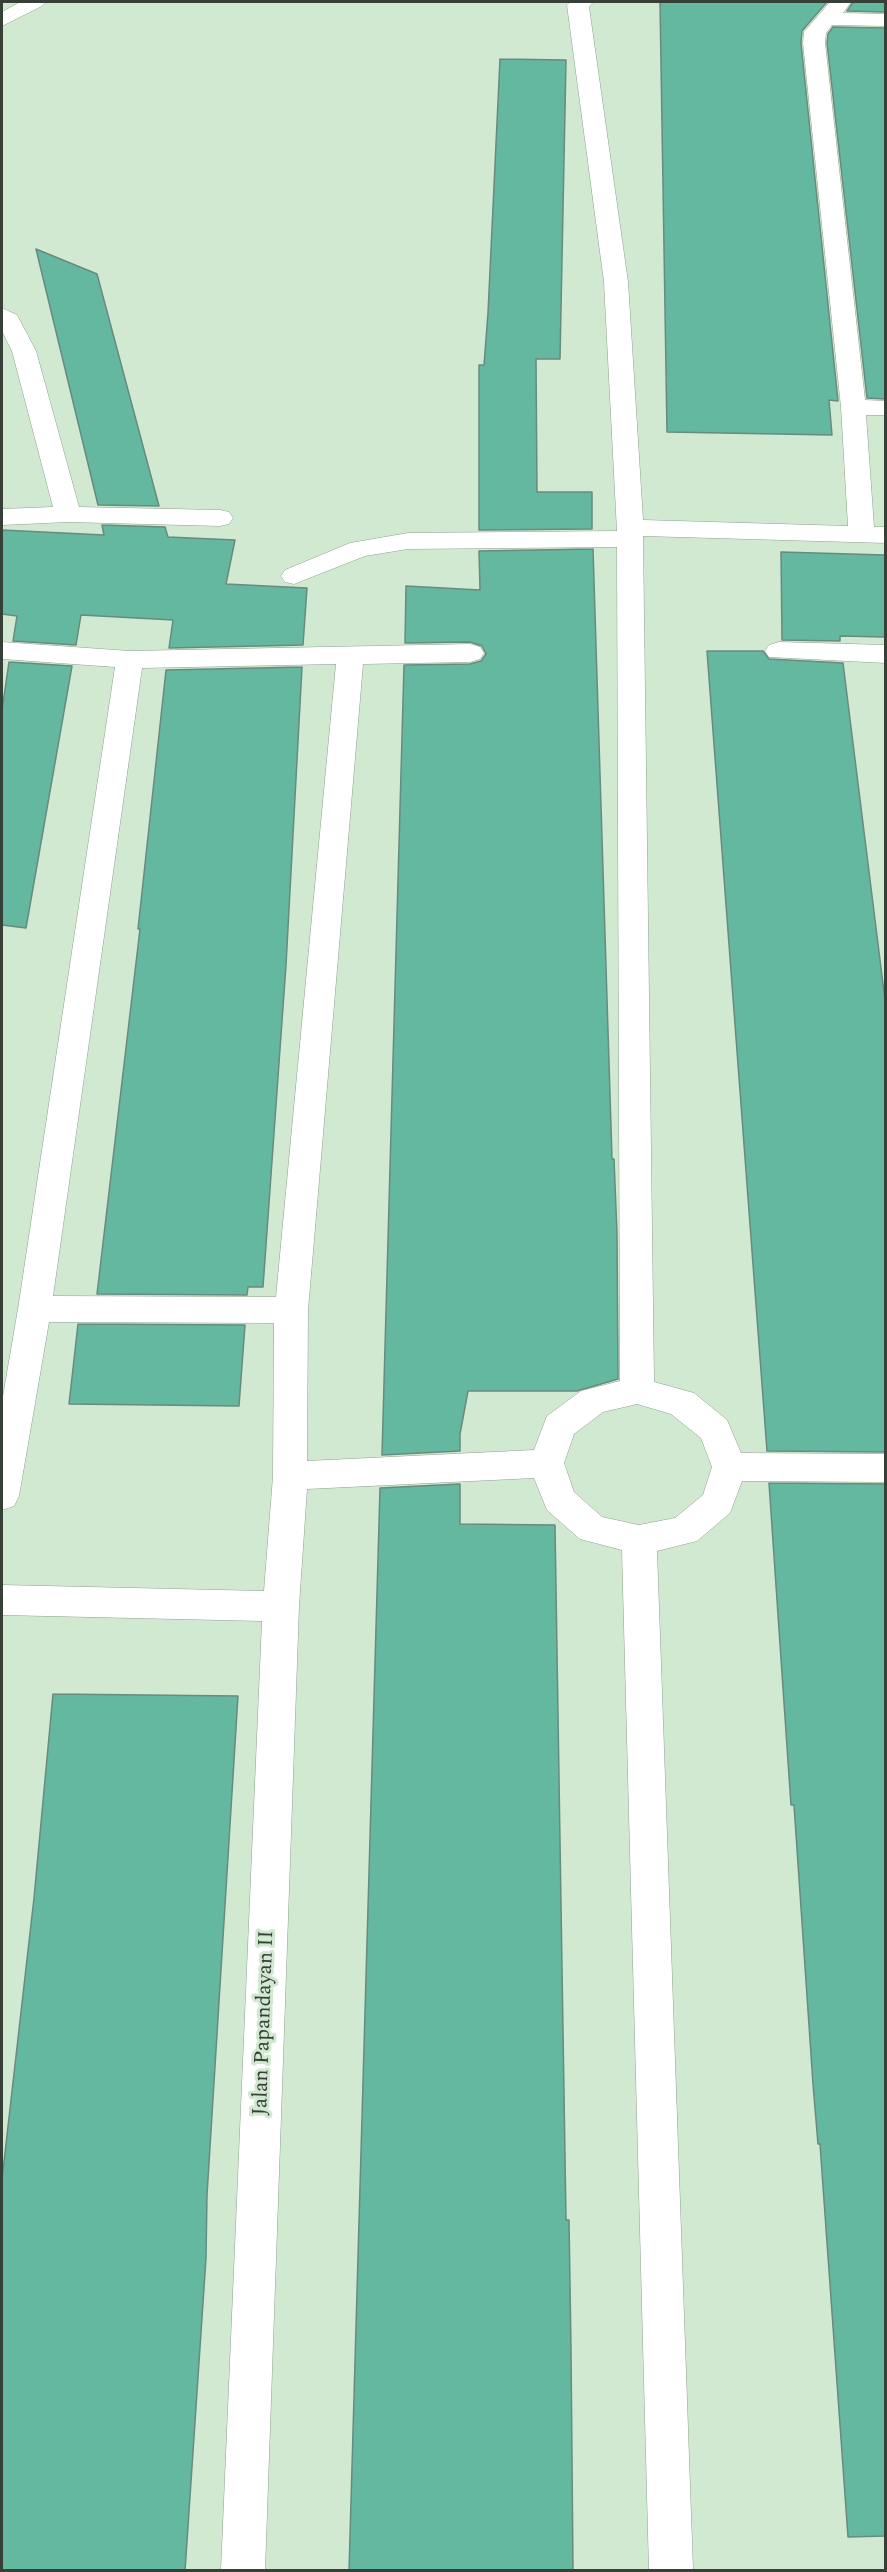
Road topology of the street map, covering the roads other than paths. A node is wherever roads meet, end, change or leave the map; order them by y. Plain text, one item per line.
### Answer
1 (35, 2) edge
2 (578, 2) edge
3 (841, 2) edge
4 (826, 19) junction
5 (2, 20) edge
6 (885, 20) edge
7 (2, 315) edge
8 (853, 407) junction
9 (885, 408) edge
10 (68, 514) junction
11 (2, 517) edge
12 (220, 518) dead end
13 (630, 533) junction
14 (874, 534) edge
15 (294, 576) dead end
16 (2, 650) edge
17 (779, 651) dead end
18 (470, 653) dead end
19 (885, 654) edge
20 (350, 656) junction
21 (130, 660) junction
22 (35, 1309) junction
23 (291, 1310) junction
24 (638, 1391) junction
25 (547, 1463) junction
26 (729, 1467) junction
27 (885, 1468) edge
28 (4, 1476) edge
29 (290, 1476) junction
30 (639, 1540) junction
31 (2, 1600) edge
32 (281, 1606) junction
33 (243, 2571) edge
34 (671, 2571) edge

1 - 5 street
2 - 13 street
3 - 4 street
4 - 6 street
4 - 8 street
7 - 10 street
8 - 9 street
8 - 14 street
10 - 11 street
10 - 12 street
13 - 14 street
13 - 15 street
13 - 24 street
16 - 21 street
17 - 19 street
18 - 20 street
20 - 21 street
20 - 23 street, Jalan Papandayan II
21 - 22 street
22 - 23 street
22 - 28 street
23 - 29 street, Jalan Papandayan II
24 - 25 street
24 - 26 street
25 - 29 street
25 - 30 street
26 - 27 street
26 - 30 street
29 - 32 street, Jalan Papandayan II
30 - 34 street
31 - 32 street
32 - 33 street, Jalan Papandayan II

